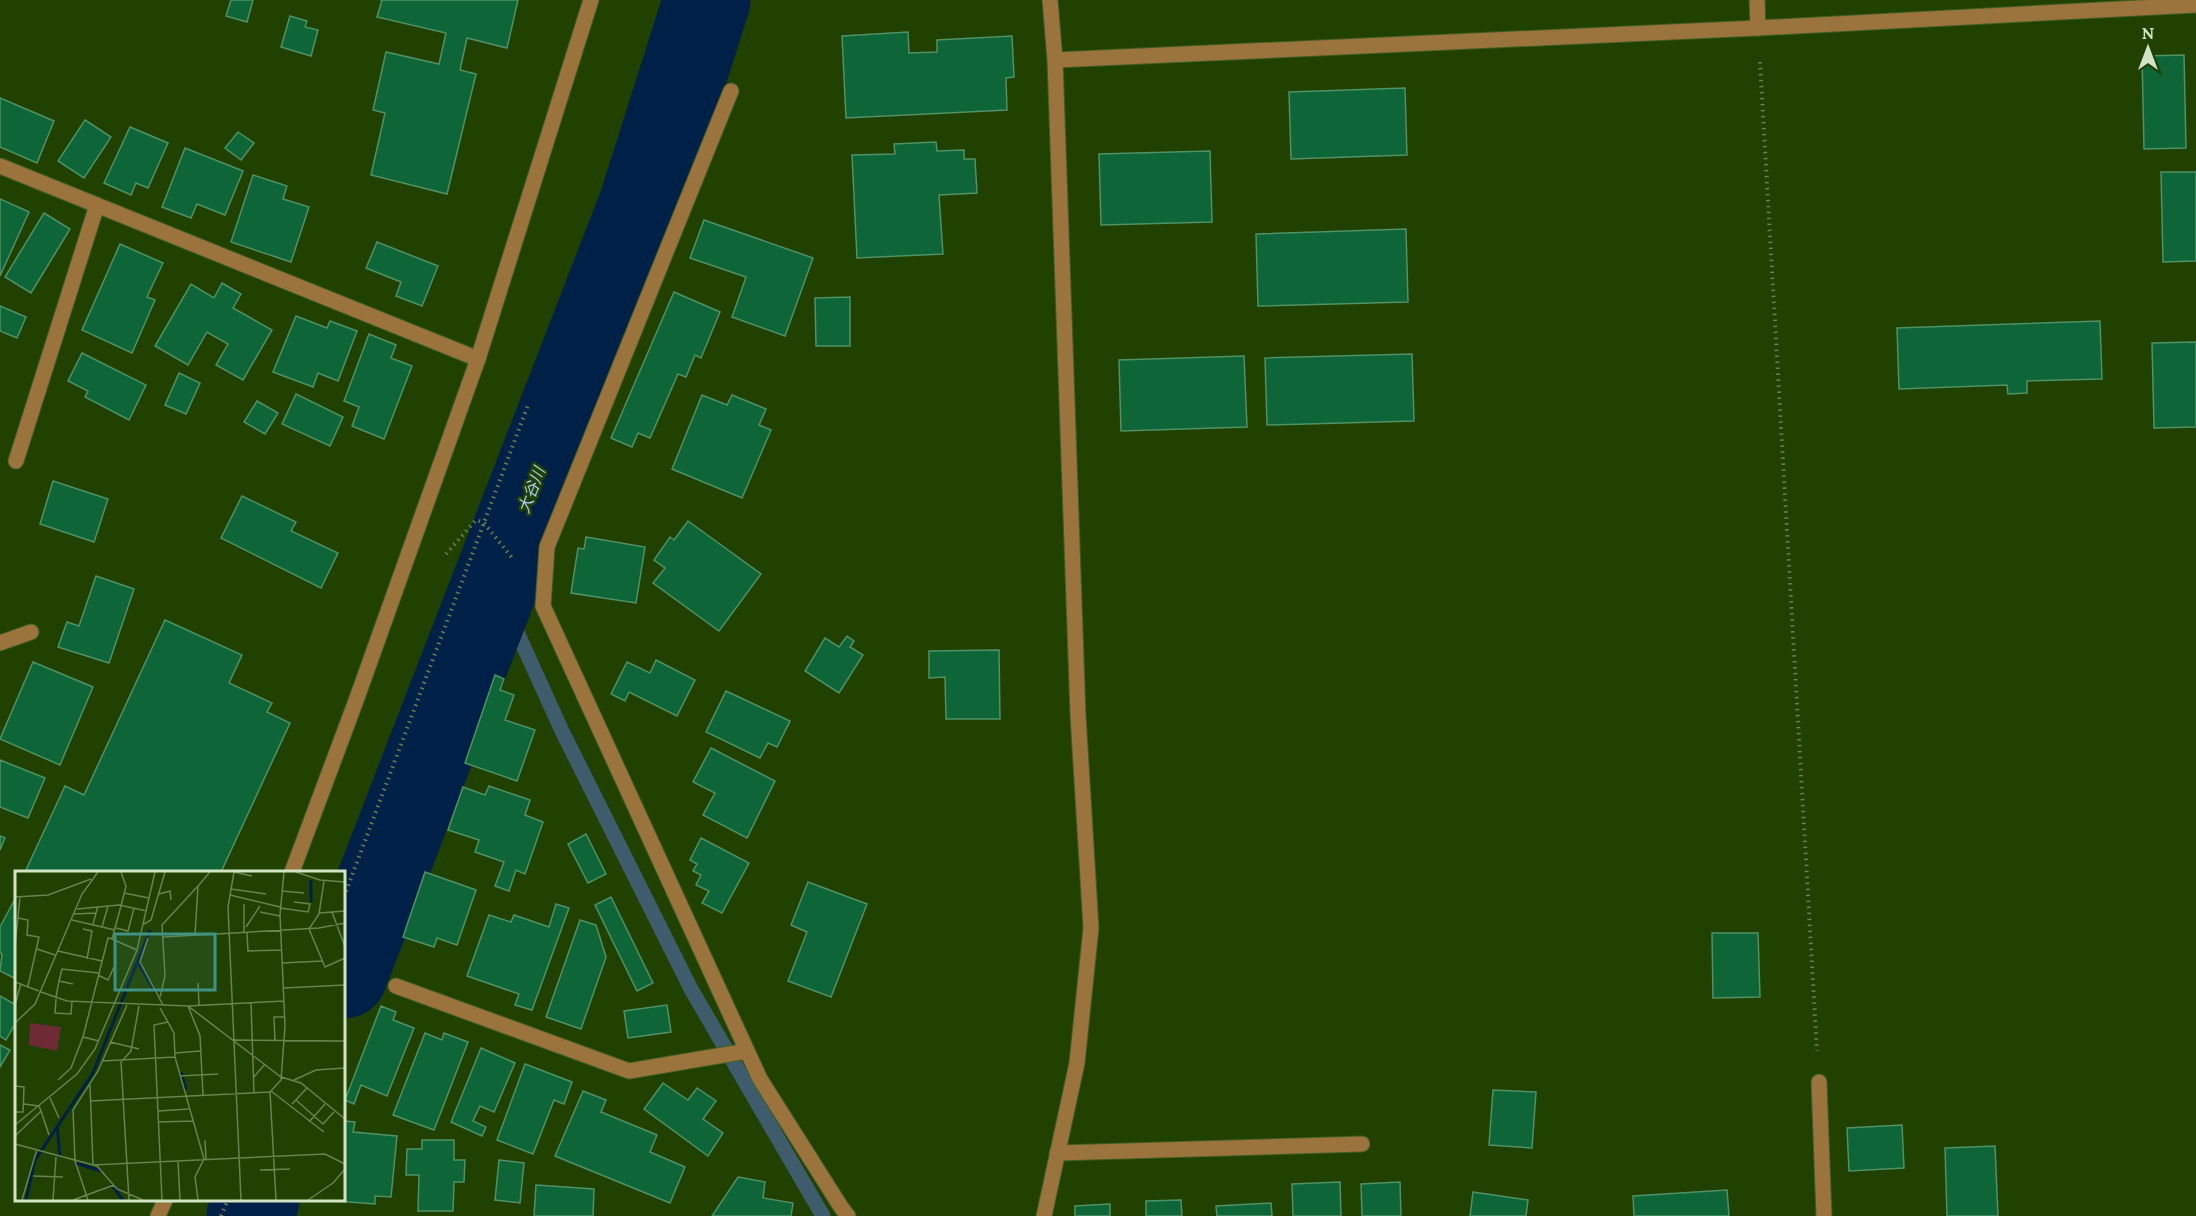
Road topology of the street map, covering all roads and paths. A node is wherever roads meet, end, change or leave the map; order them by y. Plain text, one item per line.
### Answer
1 (591, 0) edge
2 (1050, 0) edge
3 (1756, 0) edge
4 (2196, 5) edge
5 (1758, 28) junction
6 (1055, 60) junction
7 (731, 91) dead end
8 (0, 166) edge
9 (97, 205) junction
10 (478, 359) junction
11 (528, 405) dead end
12 (16, 460) dead end
13 (484, 523) junction
14 (444, 556) dead end
15 (517, 563) dead end
16 (31, 632) dead end
17 (0, 643) edge
18 (293, 871) edge
19 (345, 894) edge
20 (396, 986) dead end
21 (747, 1051) junction
22 (1819, 1082) joint
23 (1362, 1144) dead end
24 (1057, 1153) junction
25 (165, 1201) edge
26 (228, 1201) edge
27 (158, 1216) edge
28 (221, 1216) edge
29 (848, 1216) edge
30 (1044, 1216) edge
31 (1824, 1216) edge

1 - 10 street
2 - 6 street
3 - 5 street
4 - 5 street
5 - 6 street
5 - 22 path
6 - 24 street
7 - 21 street
8 - 9 street
9 - 10 street
9 - 12 street
10 - 18 street
11 - 13 path
13 - 14 path
13 - 15 path
13 - 19 path
16 - 17 street
20 - 21 street
21 - 29 street
22 - 31 street
23 - 24 street
24 - 30 street
25 - 27 street
26 - 28 path

